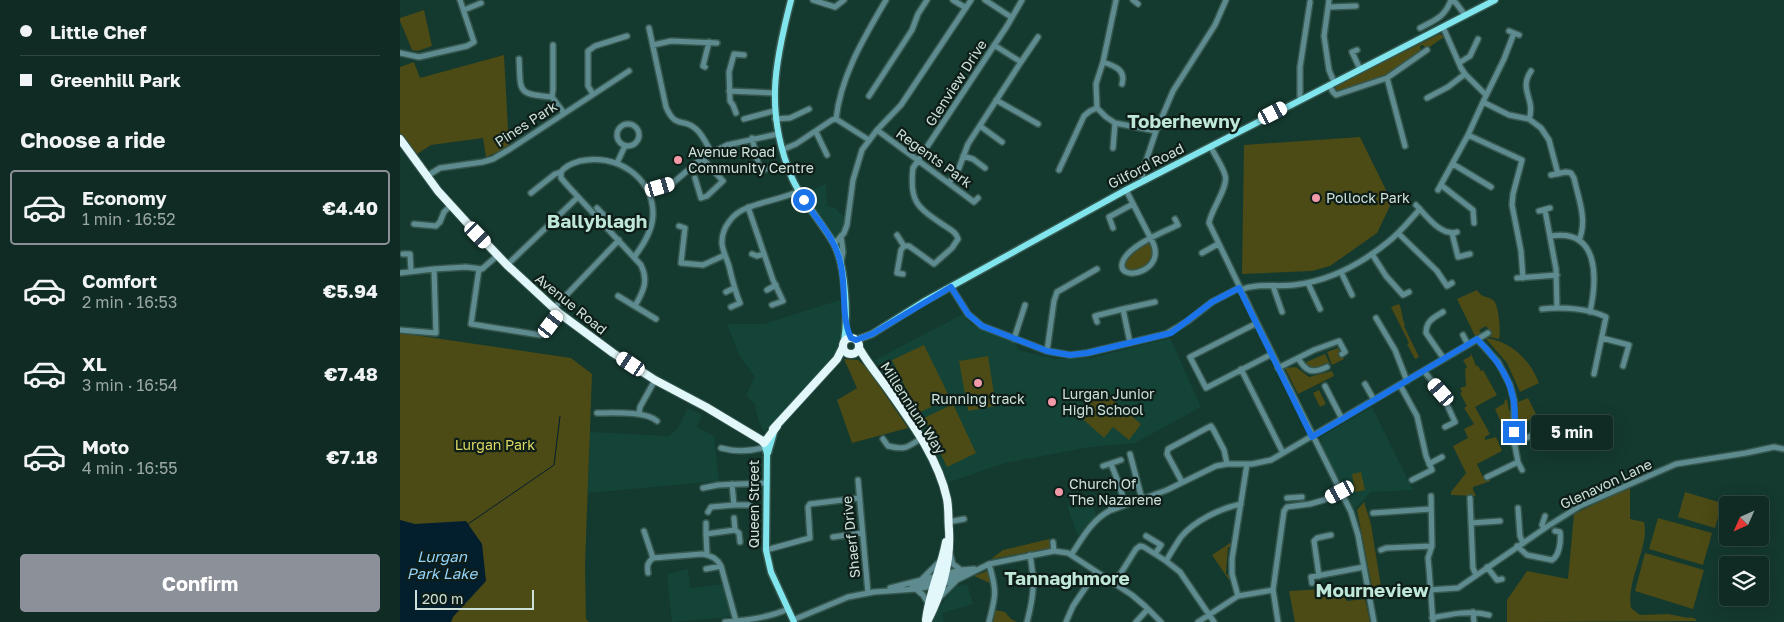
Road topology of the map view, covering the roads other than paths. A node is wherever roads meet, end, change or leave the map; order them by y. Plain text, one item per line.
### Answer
1 (460, 0) edge
2 (791, 0) edge
3 (813, 0) edge
4 (844, 0) edge
5 (886, 0) edge
6 (927, 0) edge
7 (953, 0) edge
8 (971, 0) edge
9 (985, 0) edge
10 (1022, 0) edge
11 (1116, 0) edge
12 (1226, 0) edge
13 (1330, 0) edge
14 (1451, 0) edge
15 (1495, 0) edge
16 (1310, 2) dead end
17 (481, 4) dead end
18 (1356, 6) dead end
19 (1330, 7) junction
20 (966, 8) junction
21 (464, 10) junction
22 (1465, 16) junction
23 (1011, 17) junction
24 (1443, 27) junction
25 (649, 28) dead end
26 (1420, 28) dead end
27 (1514, 33) dead end
28 (627, 36) dead end
29 (1317, 36) dead end
30 (1324, 36) junction
31 (1038, 40) dead end
32 (1470, 41) dead end
33 (709, 42) junction
34 (717, 43) dead end
35 (553, 45) dead end
36 (653, 45) junction
37 (994, 45) junction
38 (1425, 49) dead end
39 (1357, 50) dead end
40 (400, 53) edge
41 (744, 55) dead end
42 (519, 59) dead end
43 (1021, 62) junction
44 (1104, 62) junction
45 (1458, 63) junction
46 (702, 66) dead end
47 (1360, 69) junction
48 (629, 71) dead end
49 (1532, 71) dead end
50 (1464, 74) junction
51 (1387, 78) junction
52 (1122, 84) dead end
53 (1332, 84) junction
54 (729, 91) junction
55 (774, 93) junction
56 (593, 94) junction
57 (1486, 95) junction
58 (869, 96) dead end
59 (552, 97) junction
60 (996, 100) junction
61 (1300, 100) junction
62 (1435, 101) dead end
63 (1483, 102) junction
64 (1097, 108) junction
65 (808, 109) dead end
66 (774, 111) junction
67 (564, 113) junction
68 (736, 113) dead end
69 (744, 119) dead end
70 (775, 119) junction
71 (836, 119) junction
72 (1529, 119) junction
73 (1115, 123) junction
74 (1038, 124) dead end
75 (980, 126) junction
76 (877, 130) junction
77 (1156, 131) junction
78 (816, 132) junction
79 (778, 134) junction
80 (1468, 135) junction
81 (752, 138) junction
82 (869, 140) junction
83 (1002, 142) dead end
84 (401, 144) edge
85 (625, 146) junction
86 (1405, 146) dead end
87 (1210, 147) junction
88 (1113, 148) dead end
89 (782, 150) junction
90 (712, 152) junction
91 (827, 155) dead end
92 (963, 156) junction
93 (702, 158) junction
94 (918, 160) junction
95 (617, 162) junction
96 (1453, 164) junction
97 (769, 168) dead end
98 (985, 168) dead end
99 (1059, 170) dead end
100 (561, 172) junction
101 (1558, 174) junction
102 (427, 176) junction
103 (1551, 176) dead end
104 (695, 178) dead end
105 (1490, 178) dead end
106 (1144, 181) junction
107 (949, 183) junction
108 (1486, 184) junction
109 (1491, 187) dead end
110 (1126, 190) junction
111 (648, 191) junction
112 (799, 191) junction
113 (531, 192) dead end
114 (578, 197) junction
115 (978, 198) dead end
116 (1133, 204) junction
117 (451, 205) junction
118 (748, 208) junction
119 (1545, 210) dead end
120 (596, 216) junction
121 (1481, 217) dead end
122 (1175, 219) dead end
123 (414, 224) dead end
124 (605, 225) junction
125 (678, 226) dead end
126 (1113, 228) dead end
127 (1398, 233) junction
128 (897, 235) dead end
129 (842, 236) junction
130 (1551, 236) junction
131 (1151, 239) junction
132 (619, 240) junction
133 (1579, 240) junction
134 (834, 244) junction
135 (1218, 244) junction
136 (904, 246) junction
137 (1202, 253) dead end
138 (403, 254) dead end
139 (752, 254) dead end
140 (764, 254) junction
141 (1372, 254) junction
142 (1470, 254) dead end
143 (498, 255) junction
144 (725, 255) junction
145 (635, 256) junction
146 (841, 262) junction
147 (507, 265) junction
148 (434, 269) junction
149 (479, 270) junction
150 (411, 271) junction
151 (1095, 272) dead end
152 (1341, 272) junction
153 (400, 273) edge
154 (903, 274) dead end
155 (1557, 275) junction
156 (1308, 283) junction
157 (1452, 283) dead end
158 (776, 286) junction
159 (1273, 286) junction
160 (951, 287) junction
161 (734, 288) junction
162 (1240, 289) junction
163 (767, 290) dead end
164 (726, 292) dead end
165 (1409, 292) dead end
166 (1352, 294) dead end
167 (1155, 302) dead end
168 (1025, 304) dead end
169 (620, 305) dead end
170 (772, 305) dead end
171 (635, 306) junction
172 (731, 307) dead end
173 (1123, 308) junction
174 (1558, 308) junction
175 (1320, 309) dead end
176 (1542, 309) dead end
177 (556, 310) junction
178 (1282, 312) dead end
179 (1443, 312) dead end
180 (1590, 312) junction
181 (1376, 318) dead end
182 (648, 322) dead end
183 (1097, 322) dead end
184 (1256, 323) junction
185 (400, 330) edge
186 (1488, 333) dead end
187 (1463, 335) dead end
188 (1602, 338) junction
189 (1014, 339) junction
190 (1477, 339) junction
191 (1130, 343) junction
192 (1468, 345) junction
193 (852, 346) junction
194 (1047, 351) junction
195 (1272, 354) junction
196 (1342, 354) dead end
197 (1298, 358) junction
198 (1444, 359) junction
199 (1623, 366) dead end
200 (1327, 367) dead end
201 (1278, 368) junction
202 (1241, 369) junction
203 (1424, 371) junction
204 (1594, 374) dead end
205 (655, 380) junction
206 (1407, 381) junction
207 (1366, 384) dead end
208 (1325, 386) dead end
209 (1400, 386) junction
210 (1374, 400) junction
211 (598, 413) dead end
212 (639, 414) junction
213 (1342, 419) junction
214 (657, 421) dead end
215 (776, 427) junction
216 (1445, 427) dead end
217 (1546, 429) dead end
218 (1312, 437) junction
219 (883, 438) dead end
220 (920, 439) junction
221 (1514, 444) junction
222 (765, 446) junction
223 (721, 448) dead end
224 (1784, 448) edge
225 (1283, 453) junction
226 (1130, 454) dead end
227 (1442, 458) dead end
228 (1121, 460) dead end
229 (1518, 462) junction
230 (1111, 464) junction
231 (1227, 464) junction
232 (1247, 464) junction
233 (1429, 464) junction
234 (1103, 466) dead end
235 (1522, 470) dead end
236 (1487, 477) dead end
237 (858, 480) dead end
238 (1412, 480) dead end
239 (767, 482) junction
240 (1182, 482) junction
241 (732, 484) junction
242 (703, 488) dead end
243 (1340, 492) junction
244 (1431, 496) dead end
245 (859, 498) junction
246 (1142, 498) junction
247 (1287, 498) dead end
248 (1470, 498) dead end
249 (1114, 502) dead end
250 (1240, 504) junction
251 (734, 505) junction
252 (749, 505) dead end
253 (1125, 505) junction
254 (1297, 505) junction
255 (1518, 508) dead end
256 (1432, 509) junction
257 (1112, 510) junction
258 (708, 512) dead end
259 (1373, 513) dead end
260 (1545, 516) dead end
261 (1518, 517) junction
262 (1526, 517) dead end
263 (734, 518) dead end
264 (964, 519) dead end
265 (1500, 521) dead end
266 (706, 523) dead end
267 (1472, 523) junction
268 (948, 525) junction
269 (1544, 529) junction
270 (735, 530) junction
271 (644, 531) dead end
272 (1555, 531) dead end
273 (862, 533) junction
274 (706, 534) junction
275 (1331, 535) dead end
276 (1146, 536) dead end
277 (833, 537) dead end
278 (950, 540) junction
279 (740, 542) dead end
280 (1052, 542) dead end
281 (1523, 542) junction
282 (1432, 546) junction
283 (1518, 546) junction
284 (766, 550) junction
285 (1381, 550) dead end
286 (1054, 551) junction
287 (707, 554) junction
288 (950, 554) junction
289 (1155, 554) junction
290 (1030, 555) junction
291 (1071, 555) junction
292 (653, 558) junction
293 (942, 560) junction
294 (1166, 561) junction
295 (989, 564) junction
296 (721, 566) junction
297 (1364, 567) junction
298 (1487, 567) junction
299 (706, 569) dead end
300 (961, 570) junction
301 (975, 570) junction
302 (1096, 572) junction
303 (648, 573) dead end
304 (1476, 575) junction
305 (1319, 576) junction
306 (958, 579) junction
307 (1502, 579) dead end
308 (939, 580) junction
309 (920, 581) junction
310 (1312, 583) dead end
311 (1114, 584) junction
312 (893, 587) junction
313 (916, 589) junction
314 (1273, 590) junction
315 (1430, 590) junction
316 (878, 591) junction
317 (868, 593) junction
318 (1369, 594) junction
319 (1238, 596) junction
320 (936, 600) junction
321 (928, 603) junction
322 (788, 609) junction
323 (1148, 609) junction
324 (1473, 612) junction
325 (1209, 615) junction
326 (1490, 615) dead end
327 (1433, 620) edge
328 (736, 621) edge
329 (794, 621) edge
330 (725, 622) edge
331 (926, 622) edge
332 (983, 622) edge
333 (989, 622) edge
334 (1027, 622) edge
335 (1066, 622) edge
336 (1136, 622) edge
337 (1161, 622) edge
338 (1198, 622) edge
339 (1214, 622) edge
340 (1278, 622) edge
341 (1374, 622) edge
342 (1474, 622) edge

1 - 21 street
2 - 55 main road
3 - 4 street
5 - 71 street
6 - 58 street
7 - 20 street
8 - 20 street
9 - 23 street
10 - 23 street, Glenview Drive
11 - 44 street
12 - 77 street
13 - 19 street
14 - 22 street
14 - 26 street
15 - 22 main road, Gilford Road
16 - 61 street
17 - 21 street
18 - 19 street
19 - 30 street
20 - 76 street
21 - 40 street
22 - 24 main road, Gilford Road
23 - 37 street, Glenview Drive
24 - 45 street
24 - 47 main road, Gilford Road
25 - 36 street
27 - 57 street
28 - 56 street
29 - 30 street
30 - 53 street
31 - 43 street
32 - 45 street
33 - 34 street
33 - 36 street
33 - 46 street
35 - 59 street
36 - 90 street
37 - 43 street
37 - 94 street, Glenview Drive
38 - 51 street
39 - 47 street
41 - 54 street
42 - 59 street
43 - 60 street
44 - 52 street
44 - 64 street
45 - 50 street
47 - 53 main road, Gilford Road
48 - 56 street, Pines Park
49 - 72 street
50 - 57 street
50 - 62 street
51 - 53 street
51 - 86 street
53 - 61 main road, Gilford Road
54 - 55 street
54 - 68 street
55 - 66 main road
56 - 67 street, Pines Park
57 - 63 street
59 - 67 street
60 - 74 street
60 - 75 street
61 - 87 main road, Gilford Road
63 - 72 street
63 - 80 street
64 - 73 street
64 - 99 street
65 - 70 street
66 - 69 street
66 - 70 main road
67 - 102 street, Pines Park
70 - 79 main road
71 - 78 street
71 - 82 street
72 - 101 street
73 - 77 street
73 - 88 street
75 - 83 street
75 - 92 street
76 - 82 street
76 - 94 street, Regents Park
77 - 106 street
78 - 89 street
78 - 91 street
79 - 81 street
79 - 89 main road
80 - 96 street
80 - 155 street
81 - 90 street
81 - 97 street
82 - 129 street
84 - 102 highway, Avenue Road
85 - 85 street
85 - 95 street
87 - 106 main road, Gilford Road
87 - 135 street
89 - 112 main road
90 - 93 street
92 - 98 street
92 - 107 street
93 - 104 street
93 - 111 street
94 - 107 street, Regents Park
94 - 136 street, Glenview Drive
95 - 100 street
95 - 111 street
96 - 108 street
96 - 121 street
100 - 113 street
100 - 114 street
101 - 103 street
101 - 133 street
102 - 117 highway, Avenue Road
105 - 108 street
106 - 110 main road, Gilford Road
107 - 115 street, Regents Park
108 - 109 street
110 - 116 street
110 - 160 main road, Gilford Road
111 - 145 street
112 - 118 street
112 - 134 main road
114 - 120 street
114 - 147 street
116 - 126 street
116 - 131 street
117 - 123 street
117 - 143 highway, Avenue Road
118 - 140 street
118 - 144 street
119 - 130 street
120 - 124 street
120 - 124 street
122 - 131 street
124 - 132 street
125 - 144 street
127 - 141 street
127 - 142 street
127 - 157 street
128 - 136 street
129 - 134 street
129 - 146 street
130 - 133 street
130 - 155 street
131 - 131 street
132 - 145 street
132 - 177 street
133 - 180 street
134 - 146 main road
135 - 137 street
135 - 162 street
136 - 154 street
138 - 150 street
139 - 140 street
140 - 158 street
141 - 152 street
141 - 165 street
143 - 147 highway, Avenue Road
143 - 149 street
144 - 161 street
145 - 171 street
146 - 193 main road
147 - 177 highway, Avenue Road
148 - 149 street
148 - 150 street
148 - 185 street
149 - 177 street
150 - 153 street
151 - 194 street
152 - 156 street
152 - 166 street
155 - 174 street
156 - 159 street
156 - 175 street
158 - 163 street
158 - 170 street
159 - 162 street
159 - 178 street
160 - 189 street
160 - 193 main road, Gilford Road
161 - 164 street
161 - 172 street
162 - 184 street
162 - 191 street
167 - 173 street
168 - 189 street
169 - 171 street
171 - 182 street
173 - 183 street
173 - 191 street
174 - 176 street
174 - 180 street
177 - 205 highway, Avenue Road
179 - 198 street
180 - 188 street
181 - 206 street
184 - 195 street
184 - 202 street
186 - 190 street
187 - 192 street
188 - 199 street
188 - 204 street
189 - 194 street
190 - 192 street
190 - 221 street
191 - 194 street
192 - 198 street
193 - 215 highway
193 - 220 highway, Millennium Way
195 - 201 street
195 - 202 street
196 - 197 street
197 - 200 street
197 - 201 street
198 - 203 street
201 - 218 street
202 - 225 street
203 - 206 street
203 - 216 street
205 - 212 street
205 - 222 highway, Avenue Road
206 - 209 street
207 - 210 street
208 - 213 street
209 - 210 street
209 - 233 street
210 - 213 street
211 - 212 street
212 - 214 street
213 - 218 street
215 - 222 highway
215 - 222 main road, Queen Street
217 - 221 street
218 - 225 street
218 - 243 street
219 - 220 street
220 - 268 highway, Millennium Way
221 - 229 street
222 - 223 street
222 - 239 main road, Queen Street
224 - 269 street, Glenavon Lane
225 - 232 street
226 - 246 street
227 - 233 street
228 - 230 street
229 - 235 street
229 - 236 street
230 - 234 street
230 - 253 street
231 - 232 street
231 - 240 street
231 - 240 street
232 - 250 street
233 - 238 street
237 - 245 street, Shaerf Drive
239 - 241 street
239 - 284 main road, Queen Street
240 - 246 street
241 - 242 street
241 - 251 street
243 - 254 street
243 - 297 street
244 - 256 street
245 - 273 street, Shaerf Drive
245 - 284 street
246 - 253 street
247 - 254 street
248 - 267 street
249 - 257 street
250 - 294 street
250 - 319 street
251 - 252 street
251 - 258 street
253 - 257 street
254 - 314 street
255 - 261 street
256 - 259 street
256 - 282 street
257 - 291 street
260 - 269 street
261 - 262 street
261 - 281 street
263 - 270 street
264 - 268 street
265 - 267 street
266 - 274 street
267 - 304 street
268 - 278 highway, Millennium Way
268 - 293 highway, Millennium Way
269 - 281 street, Glenavon Lane
270 - 274 street
270 - 279 street
271 - 292 street
272 - 283 street
273 - 277 street
273 - 317 street, Shaerf Drive
274 - 287 street
275 - 305 street
276 - 289 street
278 - 288 highway, Millennium Way
278 - 308 highway
280 - 286 street
281 - 283 street, Glenavon Lane
282 - 285 street
282 - 315 street
283 - 298 street, Glenavon Lane
284 - 322 main road, Queen Street
286 - 290 street
286 - 291 street
287 - 292 street
287 - 296 street
288 - 300 street
288 - 308 highway, Millennium Way
289 - 294 street
289 - 311 street
290 - 295 street
290 - 334 street
291 - 302 street
292 - 303 street
293 - 308 highway, Millennium Way
293 - 309 street
294 - 325 street
295 - 301 street
295 - 333 street
296 - 299 street
296 - 328 street
297 - 305 street
297 - 318 street
298 - 304 street, Glenavon Lane
298 - 307 street
300 - 301 street
300 - 308 street
301 - 306 street
301 - 308 street
302 - 311 street
302 - 335 street
304 - 315 street, Glenavon Lane
305 - 310 street
306 - 308 street
306 - 320 street
308 - 309 street
308 - 312 street
308 - 313 street
308 - 320 highway, Millennium Way
308 - 321 highway, Millennium Way
308 - 331 highway
309 - 312 street
311 - 323 street
312 - 316 street
313 - 316 street
313 - 321 street
314 - 319 street
314 - 340 street
315 - 318 street
315 - 327 street
316 - 317 street
317 - 329 street
318 - 341 street
319 - 325 street
320 - 331 highway, Millennium Way
321 - 331 highway, Millennium Way
322 - 328 street
322 - 329 main road, Queen Street
323 - 336 street
323 - 337 street
324 - 326 street
324 - 327 street
324 - 342 street
325 - 338 street
325 - 339 street
328 - 330 street
332 - 333 street

